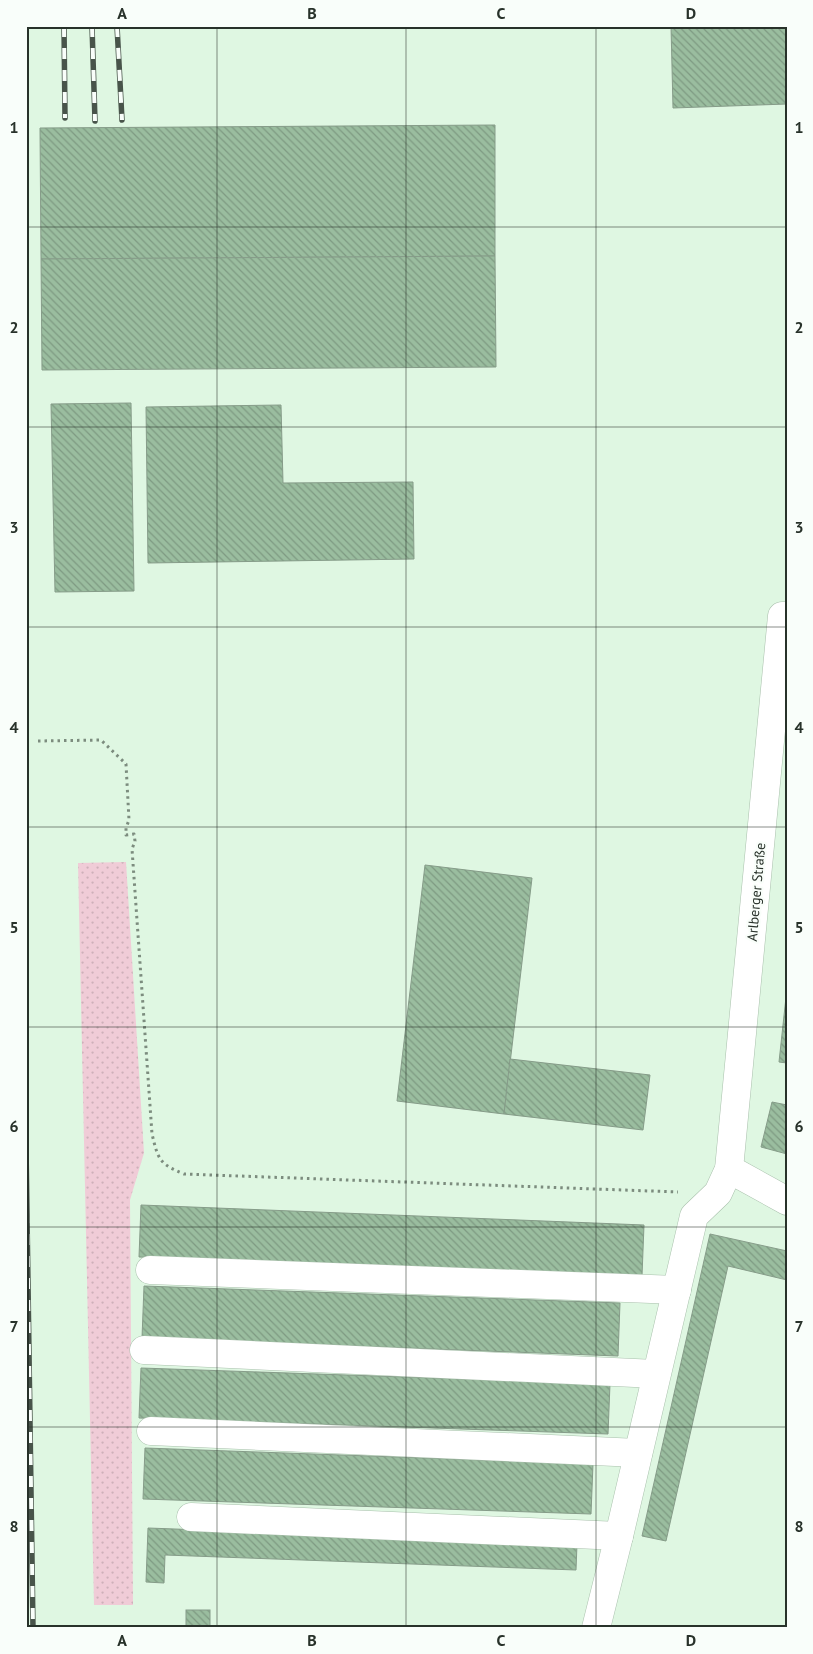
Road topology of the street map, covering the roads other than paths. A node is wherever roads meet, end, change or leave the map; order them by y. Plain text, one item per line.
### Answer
1 (784, 616) edge
2 (729, 1169) junction
3 (787, 1201) edge
4 (150, 1270) dead end
5 (677, 1290) junction
6 (144, 1350) dead end
7 (656, 1374) junction
8 (151, 1431) dead end
9 (638, 1453) junction
10 (191, 1517) dead end
11 (619, 1536) junction
12 (596, 1628) edge

1 - 2 street, Arlberger Straße
2 - 3 street
2 - 5 street, Arlberger Straße
4 - 5 street
5 - 7 street
6 - 7 street
7 - 9 street
8 - 9 street
9 - 11 street
10 - 11 street
11 - 12 street

